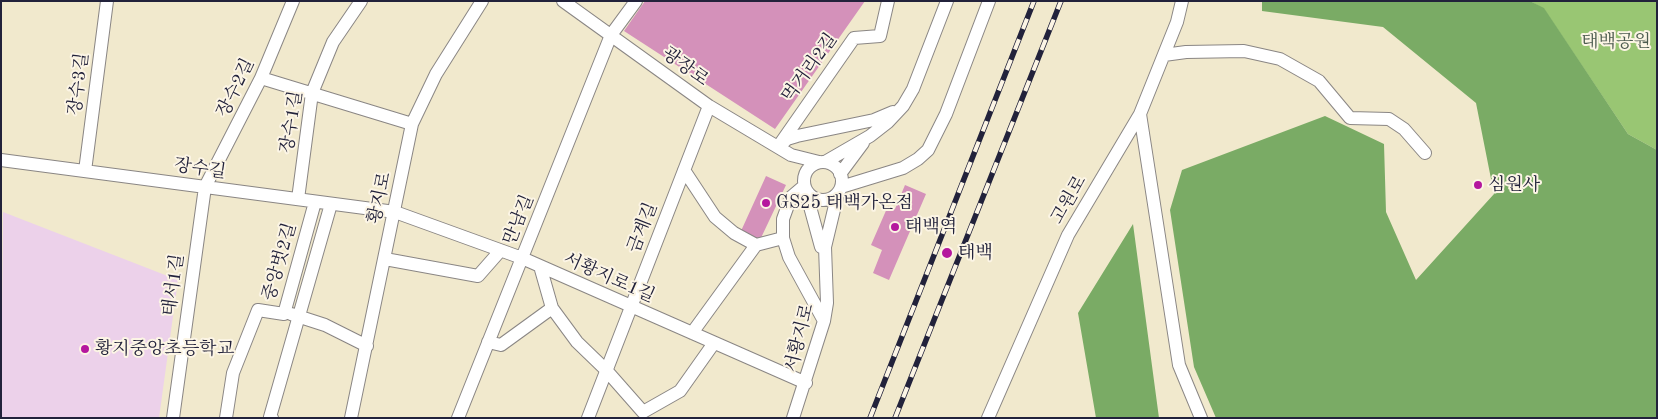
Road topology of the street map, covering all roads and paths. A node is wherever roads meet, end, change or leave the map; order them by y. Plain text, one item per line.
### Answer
1 (107, 1) edge
2 (293, 1) edge
3 (361, 1) edge
4 (482, 1) edge
5 (563, 1) edge
6 (636, 1) edge
7 (888, 1) edge
8 (947, 1) edge
9 (989, 1) edge
10 (1182, 1) edge
11 (611, 35) junction
12 (1164, 55) junction
13 (261, 78) junction
14 (312, 93) junction
15 (709, 106) junction
16 (903, 106) junction
17 (1140, 114) junction
18 (412, 124) junction
19 (870, 136) junction
20 (778, 147) junction
21 (1425, 153) dead end
22 (791, 155) junction
23 (1, 160) edge
24 (822, 162) junction
25 (684, 170) junction
26 (85, 171) junction
27 (840, 174) junction
28 (884, 174) junction
29 (804, 186) junction
30 (205, 187) junction
31 (840, 190) junction
32 (298, 200) junction
33 (315, 202) junction
34 (331, 204) junction
35 (395, 212) junction
36 (783, 238) junction
37 (756, 245) junction
38 (500, 250) junction
39 (522, 258) junction
40 (385, 260) junction
41 (825, 264) junction
42 (540, 266) junction
43 (631, 306) junction
44 (552, 308) junction
45 (284, 314) junction
46 (298, 315) junction
47 (824, 321) junction
48 (692, 333) junction
49 (488, 342) junction
50 (714, 343) junction
51 (367, 346) junction
52 (606, 370) junction
53 (806, 383) junction
54 (173, 418) edge
55 (226, 418) edge
56 (272, 418) edge
57 (351, 418) edge
58 (458, 418) edge
59 (588, 418) edge
60 (794, 418) edge
61 (988, 418) edge
62 (1201, 418) edge

1 - 26 street, 장수3길
2 - 13 street, 장수2길
3 - 14 street, 장수1길
4 - 18 street, 황지로
5 - 11 street, 광장로
6 - 11 street, 만남길
7 - 20 street, 먹거리2길
8 - 16 street
9 - 28 street
10 - 12 street, 고원로
11 - 15 street, 광장로
11 - 39 street, 만남길
12 - 17 street, 고원로
12 - 21 street
13 - 14 street
13 - 30 street, 장수2길
14 - 18 street
14 - 32 street, 장수1길
15 - 20 street, 광장로
15 - 25 street, 금계길
16 - 19 street
16 - 20 street
17 - 61 street, 고원로
17 - 62 street
18 - 35 street, 황지로
19 - 24 street
19 - 27 street
20 - 22 street, 광장로
22 - 24 street, 광장로
22 - 29 street
23 - 26 street, 장수길
24 - 27 street
24 - 29 street
25 - 37 street
25 - 43 street, 금계길
26 - 30 street, 장수길
27 - 28 street
27 - 31 street
28 - 31 street
29 - 31 street
29 - 36 street
29 - 41 street
30 - 32 street, 장수길
30 - 54 street, 태서1길
31 - 41 street
32 - 33 street, 장수길
33 - 34 street, 장수길
33 - 45 street, 중앙벗2길
34 - 35 street, 장수길
34 - 46 street
35 - 38 street, 서황지로1길
35 - 40 street, 황지로
36 - 37 street
36 - 47 street
37 - 48 street
38 - 39 street, 서황지로1길
38 - 40 street
39 - 42 street, 서황지로1길
39 - 49 street, 만남길
40 - 51 street, 황지로
41 - 47 street, 서황지로
42 - 43 street, 서황지로1길
42 - 44 street
43 - 48 street, 서황지로1길
43 - 52 street, 금계길
44 - 49 street
44 - 52 street
45 - 46 street
45 - 55 street, 중앙벗2길
46 - 51 street
46 - 56 street
47 - 53 street, 서황지로
48 - 50 street, 서황지로1길
49 - 58 street, 만남길
50 - 52 street
50 - 53 street, 서황지로1길
51 - 57 street, 황지로
52 - 59 street, 금계길
53 - 60 street, 서황지로

